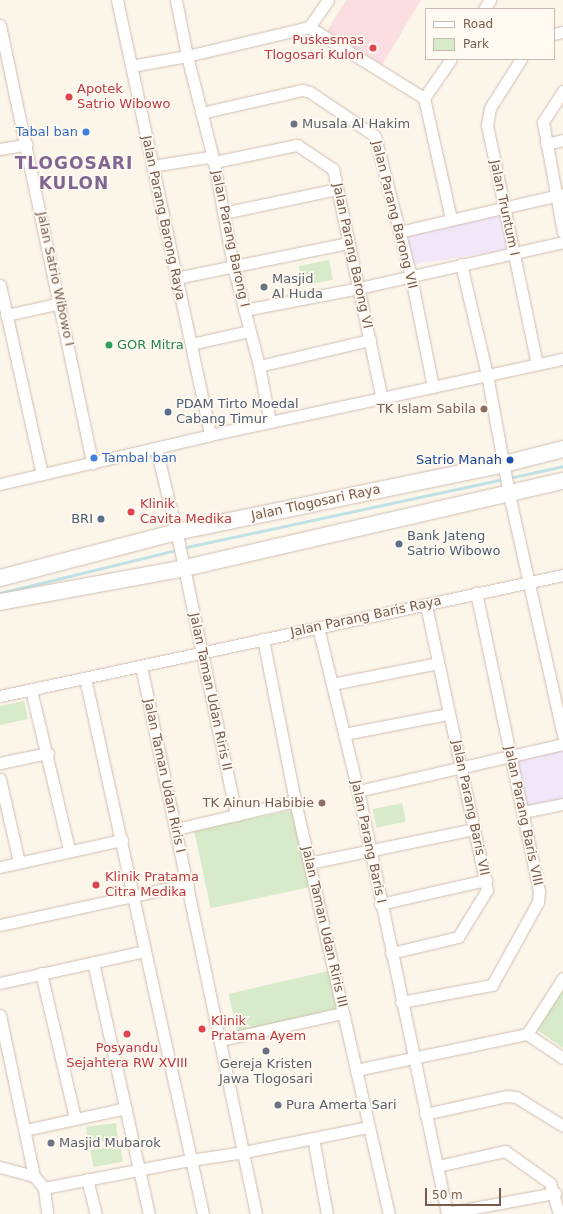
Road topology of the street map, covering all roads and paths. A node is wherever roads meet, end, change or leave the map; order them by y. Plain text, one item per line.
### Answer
1 (117, 0) edge
2 (176, 0) edge
3 (328, 0) edge
4 (0, 25) edge
5 (309, 27) junction
6 (187, 56) junction
7 (449, 60) edge
8 (520, 60) edge
9 (131, 66) junction
10 (563, 91) edge
11 (424, 98) junction
12 (201, 113) junction
13 (563, 140) edge
14 (27, 144) junction
15 (546, 144) junction
16 (0, 148) edge
17 (214, 162) junction
18 (152, 166) junction
19 (337, 189) junction
20 (560, 194) edge
21 (505, 207) junction
22 (222, 213) junction
23 (451, 219) junction
24 (399, 232) junction
25 (563, 232) edge
26 (563, 242) edge
27 (348, 243) junction
28 (513, 253) junction
29 (461, 264) junction
30 (233, 266) junction
31 (411, 277) junction
32 (176, 278) junction
33 (359, 288) junction
34 (1, 293) edge
35 (61, 303) junction
36 (244, 310) junction
37 (6, 315) junction
38 (249, 331) junction
39 (370, 340) junction
40 (191, 344) junction
41 (563, 359) edge
42 (537, 364) junction
43 (259, 366) junction
44 (487, 375) junction
45 (433, 387) junction
46 (382, 399) junction
47 (270, 422) junction
48 (210, 435) junction
49 (156, 448) junction
50 (563, 449) edge
51 (92, 462) junction
52 (505, 467) junction
53 (42, 474) junction
54 (563, 481) edge
55 (0, 484) edge
56 (509, 492) junction
57 (178, 538) junction
58 (184, 566) junction
59 (563, 574) edge
60 (0, 578) edge
61 (530, 582) junction
62 (476, 593) junction
63 (0, 602) edge
64 (426, 605) junction
65 (318, 627) junction
66 (263, 640) junction
67 (202, 653) junction
68 (438, 663) junction
69 (141, 666) junction
70 (84, 678) junction
71 (332, 684) junction
72 (31, 690) junction
73 (0, 696) edge
74 (448, 714) junction
75 (344, 734) junction
76 (563, 736) edge
77 (563, 744) edge
78 (48, 753) junction
79 (510, 754) junction
80 (0, 763) edge
81 (462, 767) junction
82 (0, 779) edge
83 (358, 791) junction
84 (295, 801) junction
85 (563, 804) edge
86 (523, 812) junction
87 (236, 815) junction
88 (176, 829) junction
89 (474, 829) junction
90 (122, 840) junction
91 (370, 849) junction
92 (69, 850) junction
93 (19, 862) junction
94 (309, 863) junction
95 (0, 867) edge
96 (486, 880) junction
97 (188, 884) junction
98 (131, 895) junction
99 (380, 904) junction
100 (0, 925) edge
101 (144, 951) junction
102 (391, 953) junction
103 (93, 962) junction
104 (42, 973) junction
105 (563, 978) edge
106 (0, 983) edge
107 (401, 1002) junction
108 (343, 1013) junction
109 (0, 1015) edge
110 (527, 1034) junction
111 (221, 1040) junction
112 (412, 1058) junction
113 (563, 1058) edge
114 (356, 1070) junction
115 (126, 1108) junction
116 (425, 1114) junction
117 (75, 1118) junction
118 (563, 1126) edge
119 (368, 1127) junction
120 (25, 1130) junction
121 (313, 1138) junction
122 (244, 1152) junction
123 (190, 1160) junction
124 (438, 1166) junction
125 (0, 1167) edge
126 (139, 1170) junction
127 (34, 1176) junction
128 (87, 1179) junction
129 (44, 1188) junction
130 (555, 1193) junction
131 (47, 1214) edge
132 (96, 1214) edge
133 (149, 1214) edge
134 (203, 1214) edge
135 (256, 1214) edge
136 (327, 1214) edge
137 (388, 1214) edge
138 (447, 1214) edge
139 (559, 1214) edge

1 - 9 street, Jalan Parang Barong Raya
2 - 6 street, Jalan Parang Barong I
3 - 5 street
4 - 14 street, Jalan Satrio Wibowo I
5 - 6 street
5 - 11 street
6 - 9 street
6 - 12 street, Jalan Parang Barong I
7 - 11 street
8 - 21 street, Jalan Truntum I
9 - 18 street, Jalan Parang Barong Raya
10 - 15 street
11 - 23 street
12 - 17 street, Jalan Parang Barong I
12 - 24 street, Jalan Parang Barong VII
13 - 15 street
14 - 16 street
14 - 35 street, Jalan Satrio Wibowo I
15 - 20 street
17 - 18 street
17 - 19 street, Jalan Parang Barong VI
17 - 22 street, Jalan Parang Barong I
18 - 32 street, Jalan Parang Barong Raya
19 - 22 street
19 - 27 street, Jalan Parang Barong VI
20 - 21 street
20 - 25 street
21 - 23 street
21 - 28 street, Jalan Truntum I
22 - 30 street, Jalan Parang Barong I
23 - 24 street
24 - 31 street, Jalan Parang Barong VII
26 - 28 street
27 - 30 street
27 - 33 street, Jalan Parang Barong VI
28 - 29 street
28 - 42 street, Jalan Truntum I
29 - 31 street
29 - 44 street
30 - 32 street
30 - 36 street, Jalan Parang Barong I
31 - 33 street
31 - 45 street, Jalan Parang Barong VII
32 - 40 street, Jalan Parang Barong Raya
33 - 36 street
33 - 39 street, Jalan Parang Barong VI
34 - 37 street
35 - 37 street
35 - 51 street, Jalan Satrio Wibowo I
36 - 38 street, Jalan Parang Barong I
37 - 53 street
38 - 40 street
38 - 43 street, Jalan Parang Barong I
39 - 43 street
39 - 46 street, Jalan Parang Barong VI
40 - 48 street, Jalan Parang Barong Raya
41 - 42 street
42 - 44 street
43 - 47 street, Jalan Parang Barong I
44 - 45 street
44 - 52 street
45 - 46 street
46 - 47 street
47 - 48 street
48 - 49 street
49 - 51 street
49 - 57 street, Jalan Taman Udan Riris II
50 - 52 street, Jalan Tlogosari Raya
51 - 53 street
52 - 56 street
52 - 57 street, Jalan Tlogosari Raya
53 - 55 street
54 - 56 street
56 - 58 street
56 - 61 street
57 - 58 street, Jalan Taman Udan Riris II
57 - 60 street, Jalan Tlogosari Raya
58 - 63 street
58 - 67 street, Jalan Taman Udan Riris II
59 - 61 street, Jalan Parang Baris Raya
61 - 62 street, Jalan Parang Baris Raya
61 - 76 street
62 - 64 street, Jalan Parang Baris Raya
62 - 79 street, Jalan Parang Baris VIII
64 - 65 street, Jalan Parang Baris Raya
64 - 68 street, Jalan Parang Baris VII
65 - 66 street, Jalan Parang Baris Raya
65 - 71 street, Jalan Parang Baris I
66 - 67 street, Jalan Parang Baris Raya
66 - 84 street, Jalan Taman Udan Riris III
67 - 69 street, Jalan Parang Baris Raya
67 - 87 street, Jalan Taman Udan Riris II
68 - 71 street
68 - 74 street, Jalan Parang Baris VII
69 - 70 street, Jalan Parang Baris Raya
69 - 88 street, Jalan Taman Udan Riris I
70 - 72 street, Jalan Parang Baris Raya
70 - 90 street
71 - 75 street, Jalan Parang Baris I
72 - 73 street, Jalan Parang Baris Raya
72 - 78 street
74 - 75 street
74 - 81 street, Jalan Parang Baris VII
75 - 83 street, Jalan Parang Baris I
77 - 79 street
78 - 80 street
78 - 92 street
79 - 81 street
79 - 86 street, Jalan Parang Baris VIII
81 - 83 street
81 - 89 street, Jalan Parang Baris VII
82 - 93 street
83 - 91 street, Jalan Parang Baris I
84 - 87 street
84 - 94 street, Jalan Taman Udan Riris III
85 - 86 street
86 - 107 street, Jalan Parang Baris VIII
87 - 88 street
88 - 97 street, Jalan Taman Udan Riris I
89 - 91 street
89 - 96 street, Jalan Parang Baris VII
90 - 92 street
90 - 98 street
91 - 94 street
91 - 99 street, Jalan Parang Baris I
92 - 93 street
93 - 95 street
94 - 108 street, Jalan Taman Udan Riris III
96 - 99 street
96 - 102 street, Jalan Parang Baris VII
97 - 98 street
97 - 111 street, Jalan Taman Udan Riris I
98 - 100 street
98 - 101 street
99 - 102 street, Jalan Parang Baris I
101 - 103 street
101 - 123 street
102 - 107 street, Jalan Parang Baris I
103 - 104 street
103 - 115 street
104 - 106 street
104 - 117 street
105 - 110 street
107 - 112 street, Jalan Parang Baris I
108 - 111 street
108 - 114 street, Jalan Taman Udan Riris III
109 - 120 street
110 - 112 street
110 - 113 street
111 - 122 street, Jalan Taman Udan Riris I
112 - 114 street
112 - 116 street, Jalan Parang Baris I
114 - 119 street, Jalan Taman Udan Riris III
115 - 117 street
115 - 126 street
116 - 118 street
116 - 124 street, Jalan Parang Baris I
117 - 120 street
119 - 121 street
119 - 137 street, Jalan Taman Udan Riris III
120 - 127 street
121 - 122 street
121 - 136 street
122 - 123 street
122 - 135 street, Jalan Taman Udan Riris I
123 - 126 street
123 - 134 street
124 - 130 street
124 - 138 street, Jalan Parang Baris I
125 - 127 street
126 - 128 street
126 - 133 street
127 - 129 street
128 - 129 street
128 - 132 street
129 - 131 street
130 - 138 street
130 - 139 street

